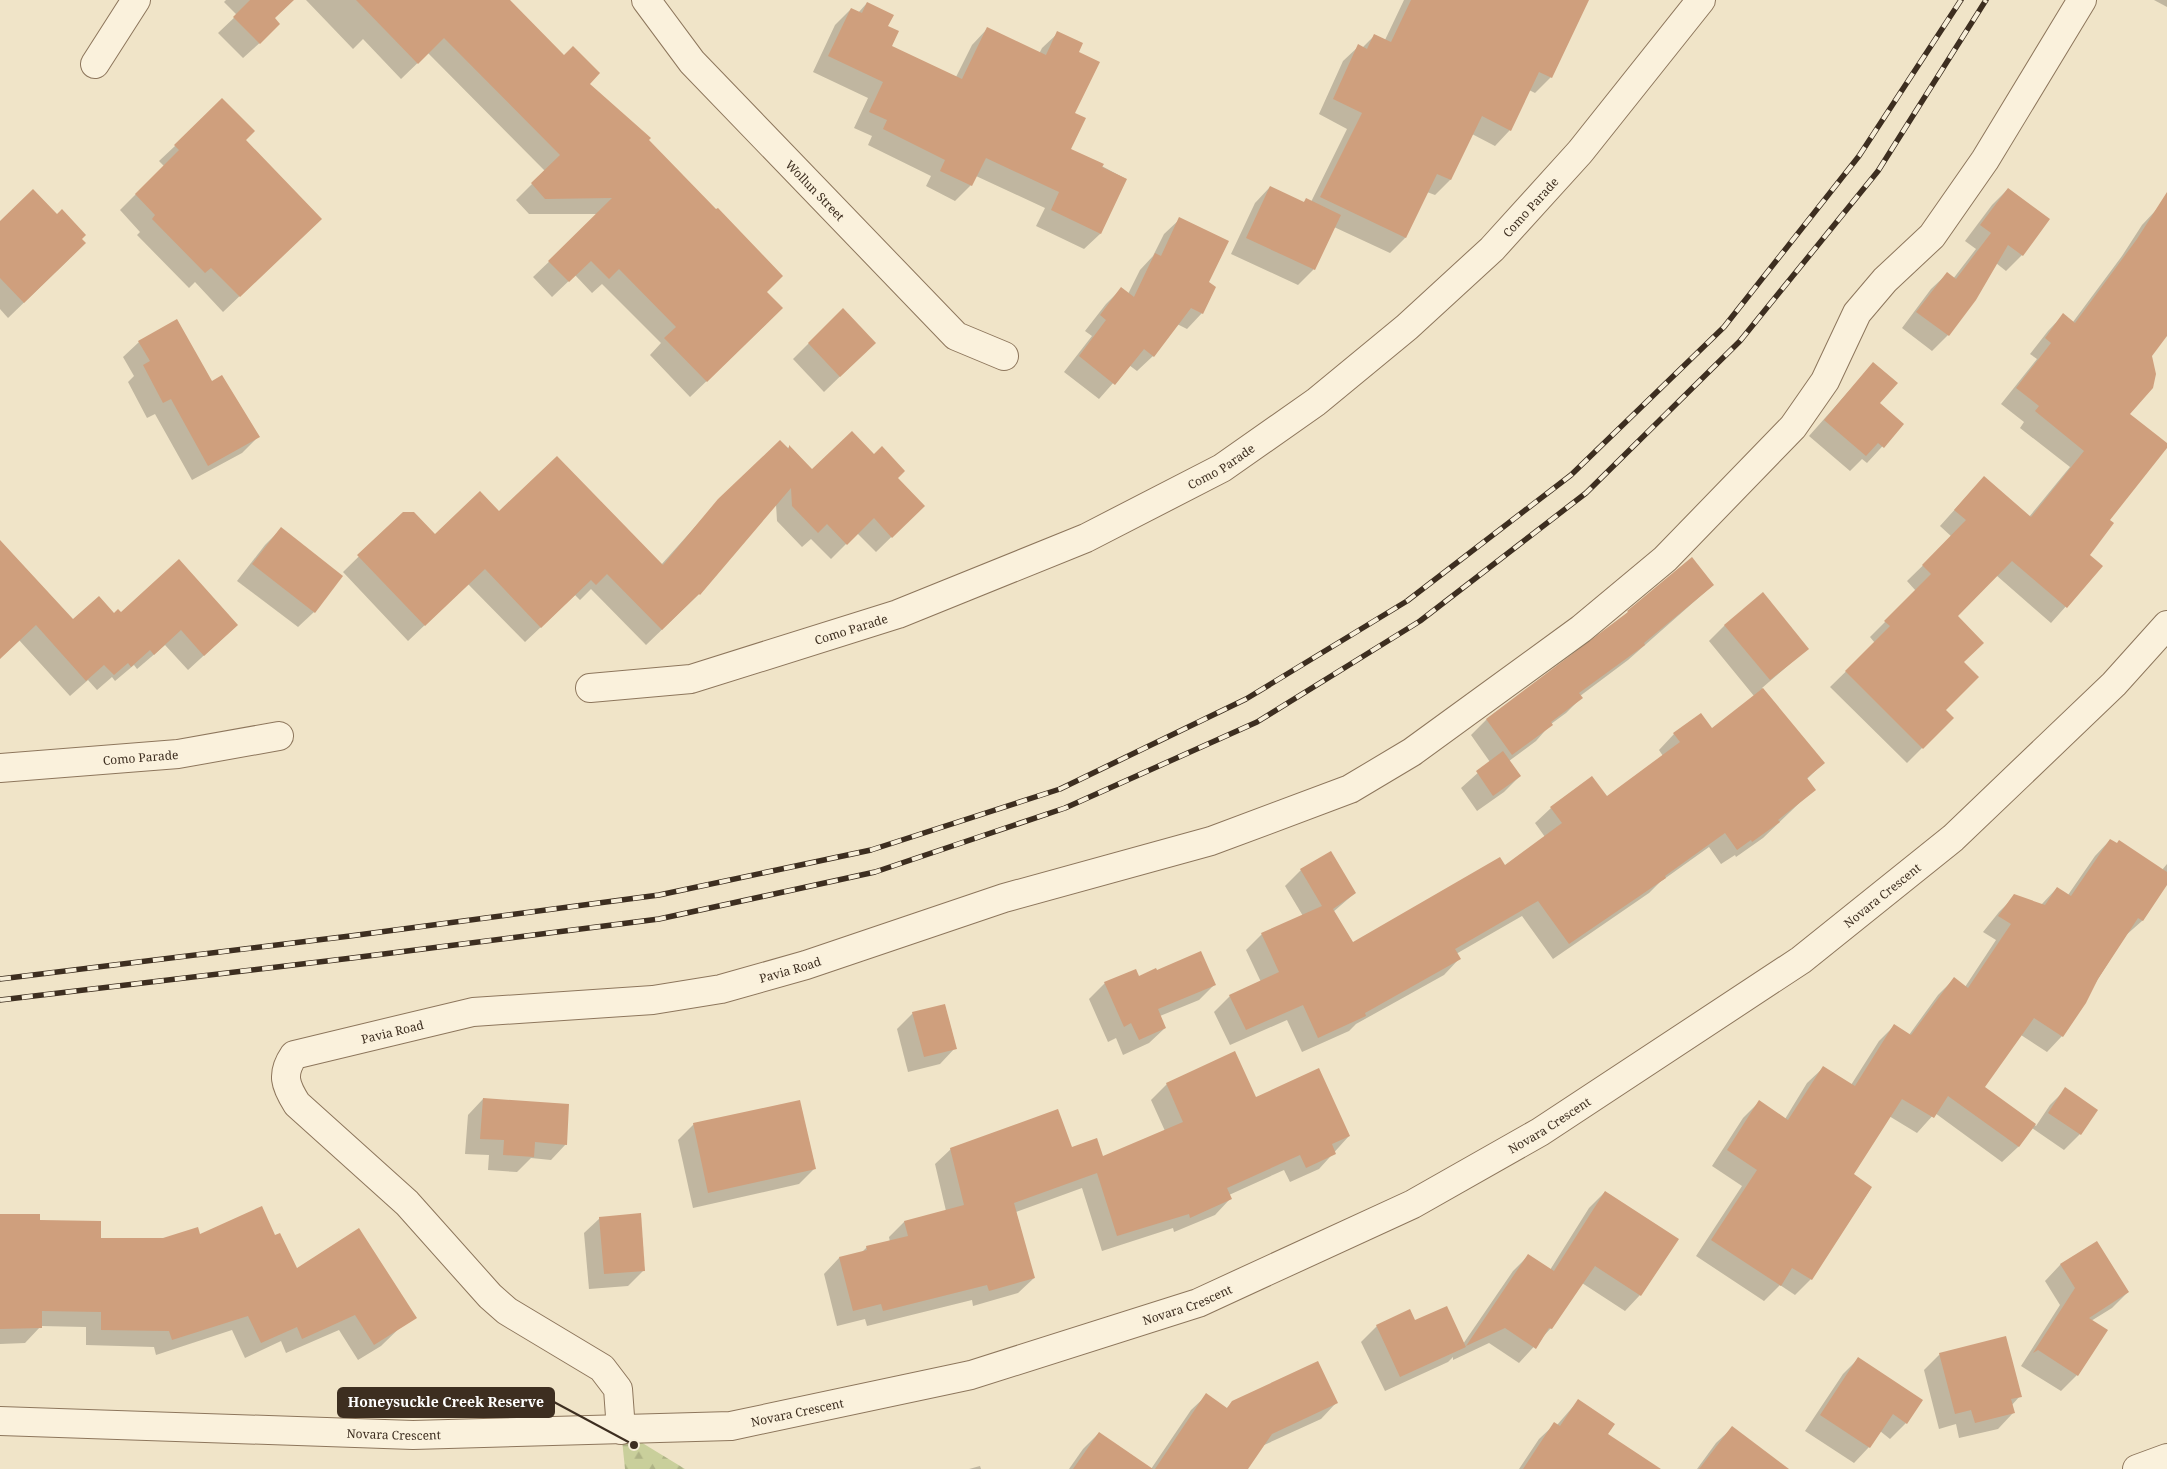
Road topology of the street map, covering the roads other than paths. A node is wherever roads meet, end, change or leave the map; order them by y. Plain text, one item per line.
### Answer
1 (136, 0) edge
2 (646, 0) edge
3 (1701, 0) edge
4 (2082, 0) edge
5 (96, 64) dead end
6 (1004, 356) dead end
7 (2167, 625) edge
8 (590, 688) dead end
9 (279, 736) dead end
10 (0, 768) edge
11 (0, 1421) edge
12 (621, 1430) junction
13 (2167, 1458) edge
14 (2137, 1469) edge

1 - 5 street
2 - 6 street, Wollun Street
3 - 8 street, Como Parade
4 - 12 street, Pavia Road
7 - 12 street, Novara Crescent
9 - 10 street, Como Parade
11 - 12 street, Novara Crescent
13 - 14 street

